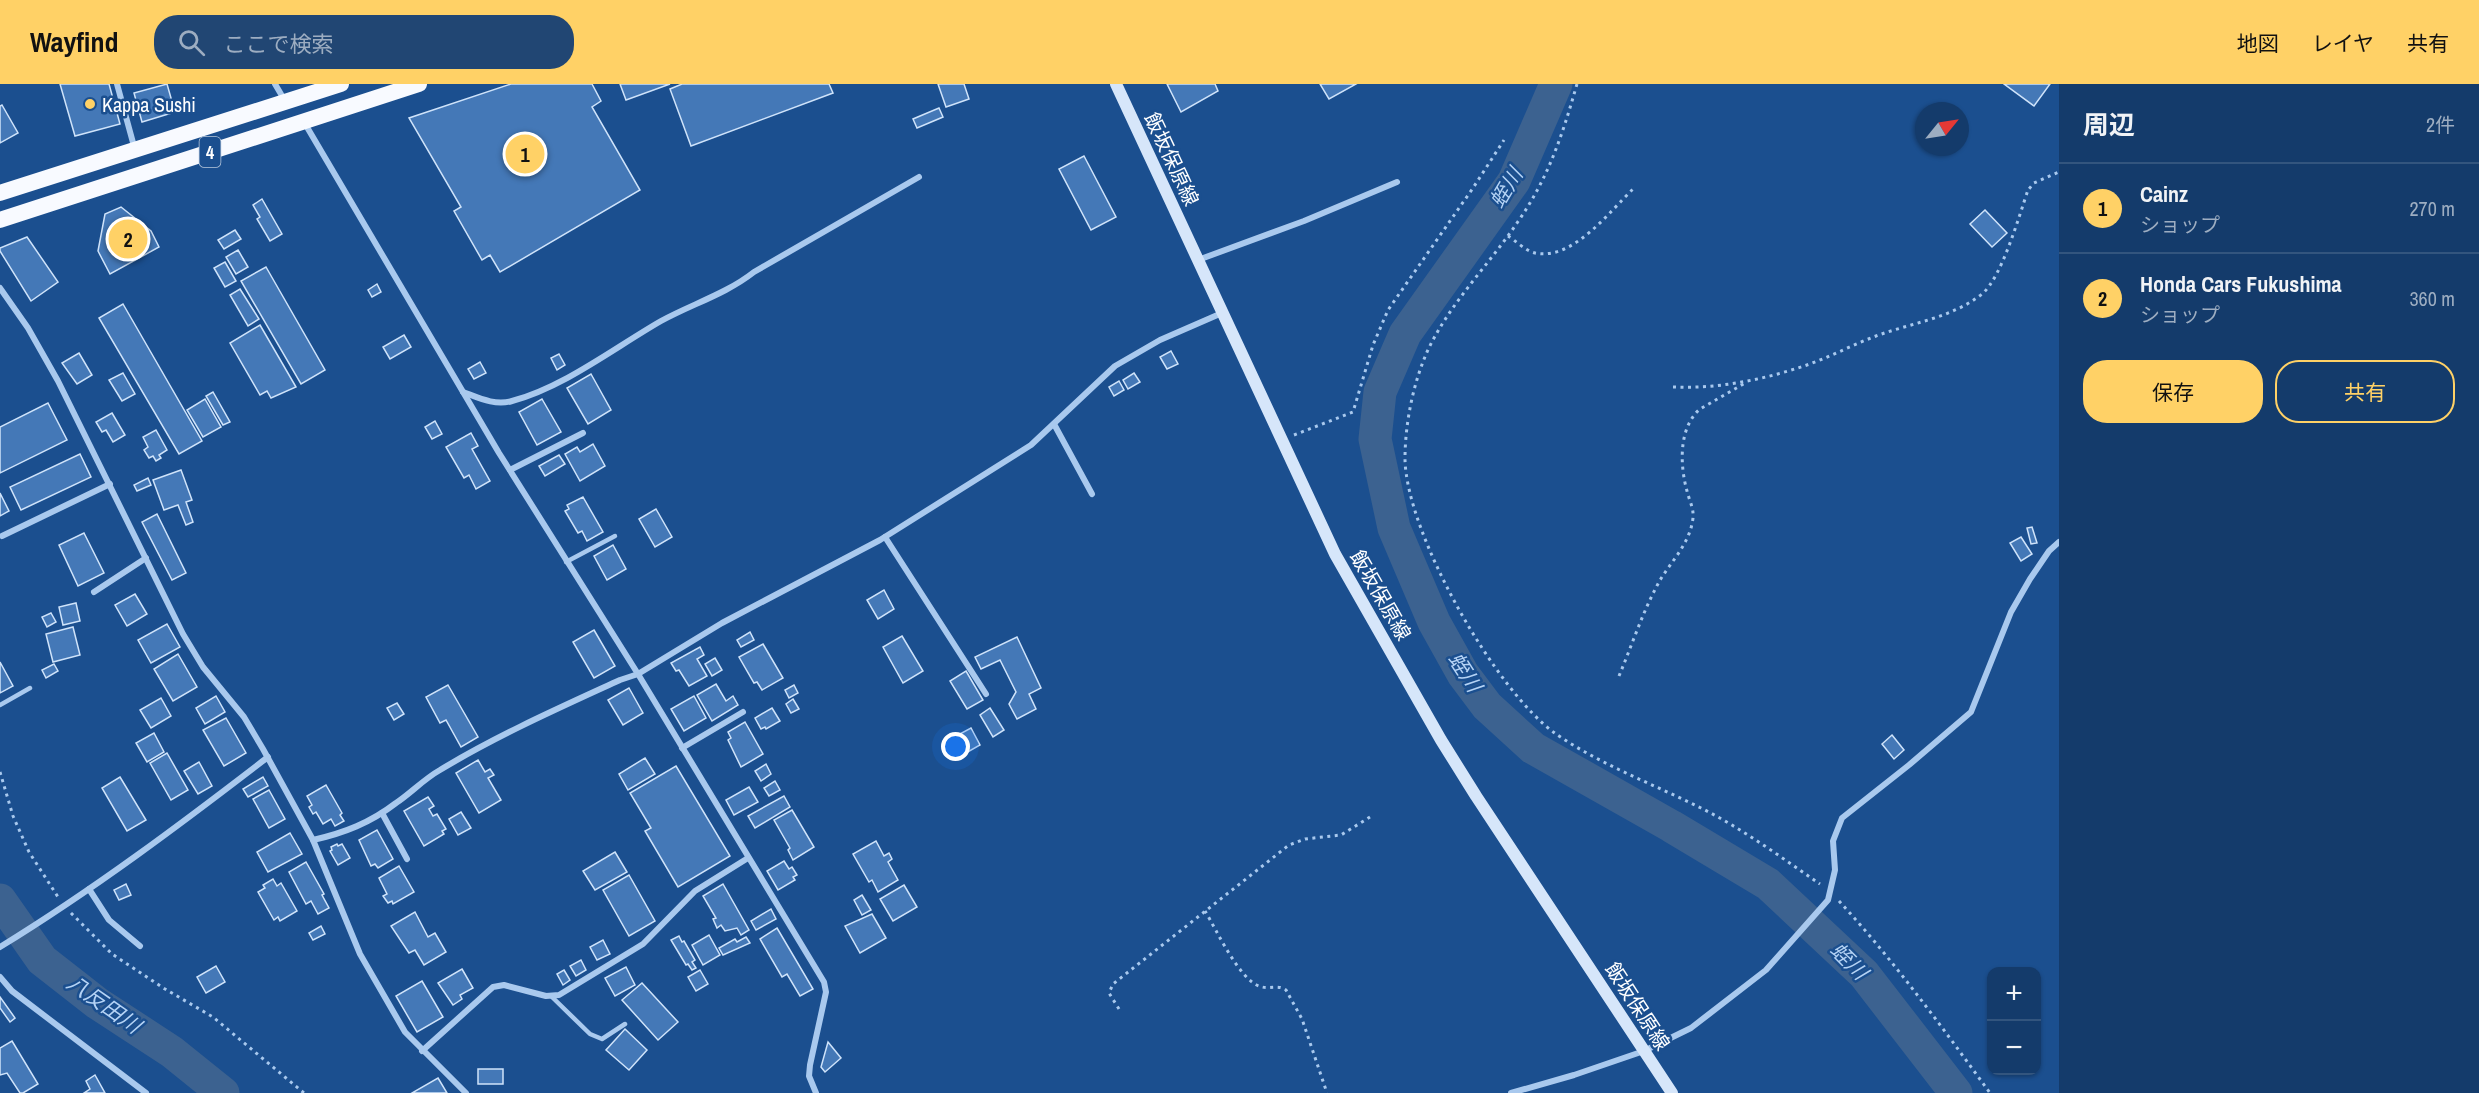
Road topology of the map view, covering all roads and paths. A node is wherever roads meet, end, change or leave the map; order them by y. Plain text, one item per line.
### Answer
1 (117, 84) edge
2 (275, 84) edge
3 (341, 84) edge
4 (419, 84) edge
5 (1116, 84) edge
6 (1577, 84) edge
7 (286, 102) junction
8 (303, 121) junction
9 (1504, 140) dead end
10 (135, 150) junction
11 (2059, 172) edge
12 (919, 177) dead end
13 (1397, 182) dead end
14 (1633, 189) dead end
15 (0, 193) edge
16 (0, 220) edge
17 (1508, 236) junction
18 (1197, 260) junction
19 (0, 288) edge
20 (1222, 313) junction
21 (1748, 381) junction
22 (1673, 387) dead end
23 (463, 392) junction
24 (1054, 424) junction
25 (583, 433) dead end
26 (1281, 440) junction
27 (510, 470) junction
28 (110, 483) junction
29 (1092, 494) dead end
30 (2, 536) dead end
31 (615, 536) dead end
32 (885, 537) junction
33 (2059, 542) edge
34 (146, 558) junction
35 (566, 562) junction
36 (94, 592) dead end
37 (638, 674) junction
38 (1619, 675) dead end
39 (30, 688) dead end
40 (986, 694) dead end
41 (0, 705) edge
42 (743, 712) dead end
43 (682, 748) junction
44 (268, 757) junction
45 (382, 813) junction
46 (1370, 817) dead end
47 (313, 840) junction
48 (748, 858) junction
49 (407, 859) dead end
50 (89, 889) junction
51 (1831, 892) junction
52 (1204, 911) junction
53 (140, 946) dead end
54 (0, 947) edge
55 (0, 978) edge
56 (551, 996) junction
57 (1119, 1009) dead end
58 (624, 1024) dead end
59 (422, 1051) junction
60 (1644, 1051) junction
61 (146, 1093) edge
62 (466, 1093) edge
63 (816, 1093) edge
64 (1328, 1093) edge
65 (1511, 1093) edge
66 (1672, 1093) edge
67 (1990, 1093) edge

1 - 10 street
2 - 7 street
3 - 7 highway, 4
4 - 8 highway, 4
5 - 18 main road, 飯坂保原線
6 - 17 path
7 - 10 highway, 4
8 - 16 highway, 4
8 - 23 street
9 - 26 path
10 - 15 highway, 4
11 - 21 path
12 - 23 street
13 - 18 street
14 - 17 path
17 - 51 path
18 - 20 main road, 飯坂保原線
19 - 28 street
20 - 24 street
20 - 26 main road, 飯坂保原線
21 - 22 path
21 - 38 path
23 - 27 street
24 - 29 street
24 - 32 street
25 - 27 street
26 - 60 main road, 飯坂保原線
27 - 35 street
28 - 30 street
28 - 34 street
31 - 35 lane
32 - 37 street
32 - 40 street
33 - 51 street
34 - 36 street
34 - 44 street
35 - 37 street
37 - 43 street
37 - 45 street
39 - 41 lane
42 - 43 street
43 - 48 street
44 - 47 street
44 - 50 street
45 - 47 street
45 - 49 street
46 - 52 path
47 - 59 street
48 - 56 street
48 - 63 street
50 - 53 street
50 - 54 street
51 - 60 street
51 - 67 path
52 - 57 path
52 - 64 path
55 - 61 street
56 - 58 lane
56 - 59 street
59 - 62 street
60 - 65 street
60 - 66 main road, 飯坂保原線

